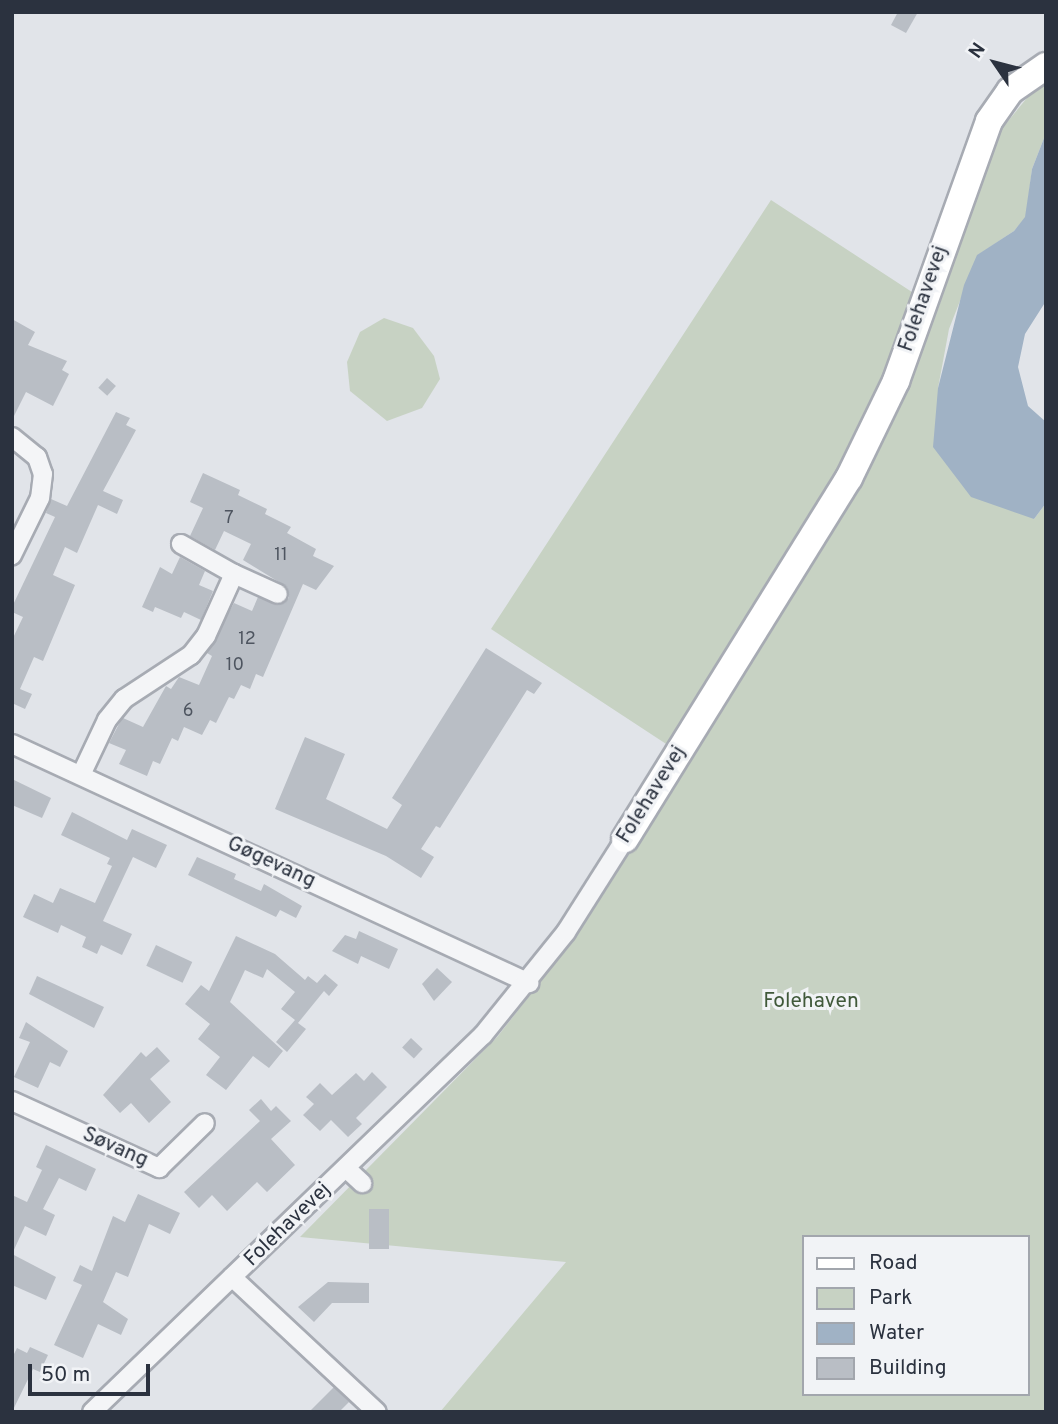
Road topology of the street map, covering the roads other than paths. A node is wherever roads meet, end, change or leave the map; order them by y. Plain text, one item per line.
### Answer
1 (1046, 66) edge
2 (12, 437) edge
3 (181, 544) dead end
4 (12, 555) edge
5 (234, 574) junction
6 (278, 594) dead end
7 (12, 744) edge
8 (81, 775) junction
9 (625, 839) joint
10 (529, 982) junction
11 (12, 1101) edge
12 (205, 1123) dead end
13 (347, 1169) junction
14 (362, 1183) dead end
15 (232, 1278) junction
16 (92, 1412) edge
17 (377, 1412) edge

1 - 9 street, Folehavevej
2 - 4 street
3 - 5 street
5 - 6 street
5 - 8 street
7 - 8 street, Gøgevang
8 - 10 street, Gøgevang
9 - 10 street, Folehavevej
10 - 13 street, Folehavevej
11 - 12 street, Søvang
13 - 14 street
13 - 15 street, Folehavevej
15 - 16 street, Folehavevej
15 - 17 street

